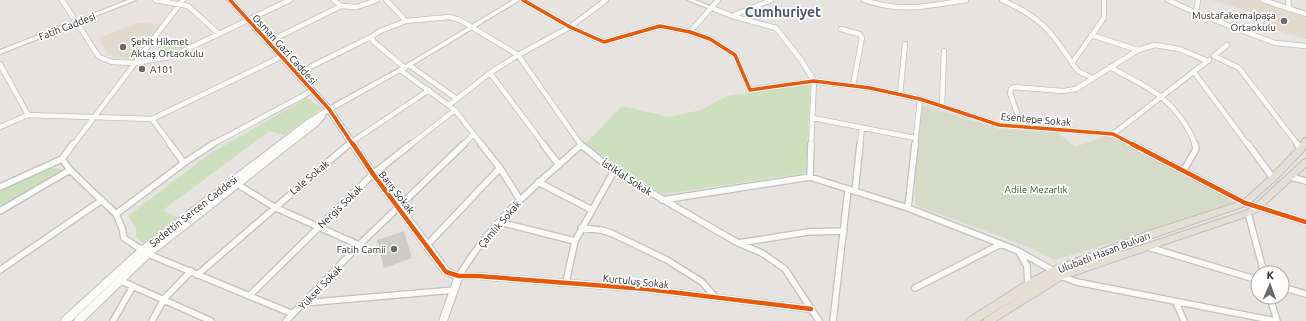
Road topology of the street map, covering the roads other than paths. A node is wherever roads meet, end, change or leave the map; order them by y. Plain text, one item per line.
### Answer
1 (62, 0) edge
2 (133, 0) edge
3 (155, 0) edge
4 (230, 0) edge
5 (290, 0) edge
6 (334, 0) edge
7 (377, 0) edge
8 (386, 0) edge
9 (517, 0) edge
10 (523, 0) edge
11 (606, 0) edge
12 (690, 0) edge
13 (718, 0) edge
14 (771, 0) edge
15 (864, 0) edge
16 (966, 0) edge
17 (1002, 0) edge
18 (1104, 0) edge
19 (1168, 0) edge
20 (1198, 0) edge
21 (1264, 0) edge
22 (1288, 0) edge
23 (182, 2) edge
24 (341, 6) junction
25 (712, 8) junction
26 (1288, 8) junction
27 (1196, 13) junction
28 (1306, 14) edge
29 (732, 16) junction
30 (248, 20) junction
31 (406, 21) junction
32 (77, 22) junction
33 (570, 26) junction
34 (473, 27) junction
35 (841, 29) dead end
36 (690, 32) junction
37 (219, 34) junction
38 (1091, 35) junction
39 (371, 38) junction
40 (268, 42) junction
41 (905, 44) dead end
42 (1227, 45) dead end
43 (1306, 46) edge
44 (1138, 50) junction
45 (944, 51) dead end
46 (0, 52) edge
47 (518, 55) junction
48 (1214, 56) junction
49 (281, 57) junction
50 (1208, 61) junction
51 (135, 63) junction
52 (1072, 63) junction
53 (0, 64) edge
54 (1110, 67) junction
55 (405, 68) junction
56 (1194, 72) junction
57 (490, 73) junction
58 (296, 74) junction
59 (1092, 78) junction
60 (814, 81) junction
61 (853, 86) junction
62 (429, 90) junction
63 (312, 91) junction
64 (900, 95) junction
65 (1161, 97) junction
66 (920, 99) junction
67 (457, 100) junction
68 (449, 106) junction
69 (942, 106) junction
70 (329, 109) junction
71 (455, 110) junction
72 (28, 115) junction
73 (94, 117) junction
74 (813, 118) junction
75 (152, 119) junction
76 (0, 127) edge
77 (1022, 127) junction
78 (862, 128) junction
79 (1113, 134) junction
80 (473, 135) junction
81 (915, 138) junction
82 (1306, 141) edge
83 (351, 142) junction
84 (581, 145) junction
85 (1301, 149) junction
86 (62, 158) junction
87 (1306, 162) edge
88 (184, 163) junction
89 (559, 166) junction
90 (500, 168) junction
91 (70, 170) junction
92 (1184, 170) junction
93 (614, 171) junction
94 (373, 174) junction
95 (810, 177) junction
96 (1291, 177) junction
97 (1273, 178) junction
98 (1306, 181) edge
99 (538, 182) junction
100 (237, 184) junction
101 (0, 187) edge
102 (848, 190) junction
103 (855, 192) junction
104 (102, 200) junction
105 (520, 200) junction
106 (662, 200) junction
107 (1245, 203) junction
108 (274, 207) junction
109 (399, 207) junction
110 (908, 208) junction
111 (592, 210) junction
112 (1254, 210) junction
113 (0, 211) edge
114 (116, 214) junction
115 (499, 222) junction
116 (1306, 222) edge
117 (318, 227) junction
118 (581, 228) junction
119 (844, 231) junction
120 (576, 241) junction
121 (738, 243) junction
122 (1001, 244) junction
123 (359, 245) junction
124 (427, 245) junction
125 (1148, 247) junction
126 (1018, 251) junction
127 (145, 252) junction
128 (1263, 265) edge
129 (0, 270) edge
130 (191, 272) junction
131 (1057, 274) junction
132 (197, 275) junction
133 (459, 276) junction
134 (1250, 278) edge
135 (119, 280) junction
136 (566, 282) junction
137 (1028, 285) junction
138 (133, 286) junction
139 (916, 288) dead end
140 (1290, 289) edge
141 (454, 290) junction
142 (1306, 294) edge
143 (250, 295) junction
144 (716, 298) junction
145 (164, 300) junction
146 (1176, 302) junction
147 (304, 303) junction
148 (1272, 305) edge
149 (811, 309) junction
150 (293, 314) junction
151 (65, 321) edge
152 (78, 321) edge
153 (114, 321) edge
154 (152, 321) edge
155 (211, 321) edge
156 (286, 321) edge
157 (443, 321) edge
158 (819, 321) edge
159 (833, 321) edge
160 (971, 321) edge
161 (988, 321) edge
162 (1184, 321) edge
163 (1276, 321) edge

1 - 32 street
2 - 32 street, Fatih Caddesi
3 - 23 street
4 - 30 street, Osman Gazi Caddesi
5 - 30 street
6 - 24 street
7 - 24 street
8 - 31 street
9 - 34 street, Sadettin Sercen Caddesi
10 - 33 street
11 - 33 street
12 - 25 street
13 - 25 street
14 - 29 street
15 - 16 street
17 - 52 street
18 - 38 street
19 - 27 street
20 - 27 street
21 - 26 street
22 - 26 street
23 - 37 street
23 - 51 street
24 - 40 street
25 - 29 street
25 - 36 street
26 - 28 street
27 - 43 street
29 - 60 street
30 - 37 street
30 - 40 street, Osman Gazi Caddesi
31 - 34 street
31 - 39 street
32 - 46 street, Fatih Caddesi
32 - 51 street
33 - 36 street
33 - 47 street
34 - 47 street
34 - 55 street, Sadettin Sercen Caddesi
35 - 61 street
36 - 60 street, Esentepe Sokak
37 - 51 street
38 - 44 street
38 - 52 street
39 - 55 street
39 - 58 street
40 - 49 street, Osman Gazi Caddesi
41 - 64 street
42 - 48 street
44 - 50 street
44 - 54 street
45 - 69 street
47 - 57 street
47 - 84 street, İstiklal Sokak
48 - 50 street
48 - 85 street
49 - 58 street, Osman Gazi Caddesi
49 - 75 street
50 - 56 street
51 - 73 street
52 - 59 street
53 - 72 street
54 - 59 street
54 - 65 street
55 - 62 street
55 - 67 street
55 - 70 street, Sadettin Sercen Caddesi
56 - 65 street
56 - 97 street
57 - 67 street
57 - 89 street
58 - 63 street, Osman Gazi Caddesi
59 - 77 street
60 - 61 street, Esentepe Sokak
60 - 74 street
61 - 64 street, Esentepe Sokak
62 - 68 street
62 - 83 street, Lale Sokak
63 - 70 street, Osman Gazi Caddesi
63 - 88 street
64 - 66 street, Esentepe Sokak
65 - 79 street
65 - 92 street
66 - 69 street, Esentepe Sokak
66 - 81 street
67 - 68 street
68 - 71 street
69 - 77 street, Esentepe Sokak
70 - 83 street, Barış Sokak
70 - 100 street, Sadettin Sercen Caddesi
70 - 127 street, Sadettin Sercen Caddesi
71 - 80 street
71 - 94 street, Nergis Sokak
72 - 73 street
72 - 76 street
73 - 75 street
73 - 86 street
74 - 78 street
74 - 95 street
75 - 88 street
77 - 79 street, Esentepe Sokak
78 - 81 street
78 - 103 street
79 - 92 street, Esentepe Sokak
80 - 90 street
80 - 109 street, Yüksel Sokak
81 - 110 street
82 - 85 main road
83 - 94 street, Barış Sokak
83 - 108 street, Lale Sokak
84 - 89 street, Çamlık Sokak
84 - 93 street, İstiklal Sokak
85 - 97 main road
86 - 91 street
86 - 101 street
87 - 96 main road
88 - 114 street
89 - 99 street, Çamlık Sokak
90 - 105 street
90 - 124 street
91 - 104 street
91 - 113 street
92 - 107 street, Esentepe Sokak
93 - 106 street, İstiklal Sokak
93 - 111 street
94 - 109 street, Barış Sokak
94 - 117 street, Nergis Sokak
95 - 102 street
95 - 106 street
96 - 98 street
96 - 112 main road
97 - 107 main road
99 - 105 street, Çamlık Sokak
99 - 111 street
100 - 108 street
100 - 127 street, Sadettin Sercen Caddesi
102 - 103 street
102 - 119 street
103 - 110 street
104 - 114 street
104 - 129 street
105 - 115 street, Çamlık Sokak
106 - 121 street, İstiklal Sokak
107 - 112 street
107 - 131 main road, Ulubatlı Hasan Bulvarı
108 - 117 street
108 - 132 street, Lale Sokak
109 - 123 street, Yüksel Sokak
109 - 124 street, Barış Sokak
110 - 122 street
111 - 118 street
112 - 116 street
112 - 125 main road, Ulubatlı Hasan Bulvarı
112 - 128 street
114 - 127 street
115 - 120 street
115 - 133 street, Çamlık Sokak
117 - 123 street
117 - 143 street, Nergis Sokak
118 - 120 street
118 - 144 street
119 - 121 street
119 - 159 street
120 - 136 street
121 - 149 street, İstiklal Sokak
122 - 126 street
122 - 139 street
123 - 147 street, Yüksel Sokak
124 - 133 street, Barış Sokak
125 - 131 main road, Ulubatlı Hasan Bulvarı
125 - 134 street
126 - 131 street
126 - 137 street
127 - 130 street
127 - 135 street, Sadettin Sercen Caddesi
127 - 151 street, Sadettin Sercen Caddesi
130 - 132 street
130 - 145 street
131 - 137 main road, Ulubatlı Hasan Bulvarı
131 - 146 street
131 - 161 main road, Ulubatlı Hasan Bulvarı
132 - 143 street
133 - 136 street, Kurtuluş Sokak
133 - 141 street, Çamlık Sokak
135 - 138 street
135 - 152 street, Sadettin Sercen Caddesi
136 - 144 street, Kurtuluş Sokak
137 - 160 main road, Ulubatlı Hasan Bulvarı
138 - 145 street
138 - 153 street
140 - 142 street
141 - 147 street
141 - 157 street, Çamlık Sokak
143 - 150 street
144 - 149 street, Kurtuluş Sokak
145 - 154 street
145 - 155 street
146 - 162 street
146 - 163 street
147 - 150 street, Yüksel Sokak
148 - 163 street
149 - 158 street, İstiklal Sokak
150 - 156 street, Yüksel Sokak

